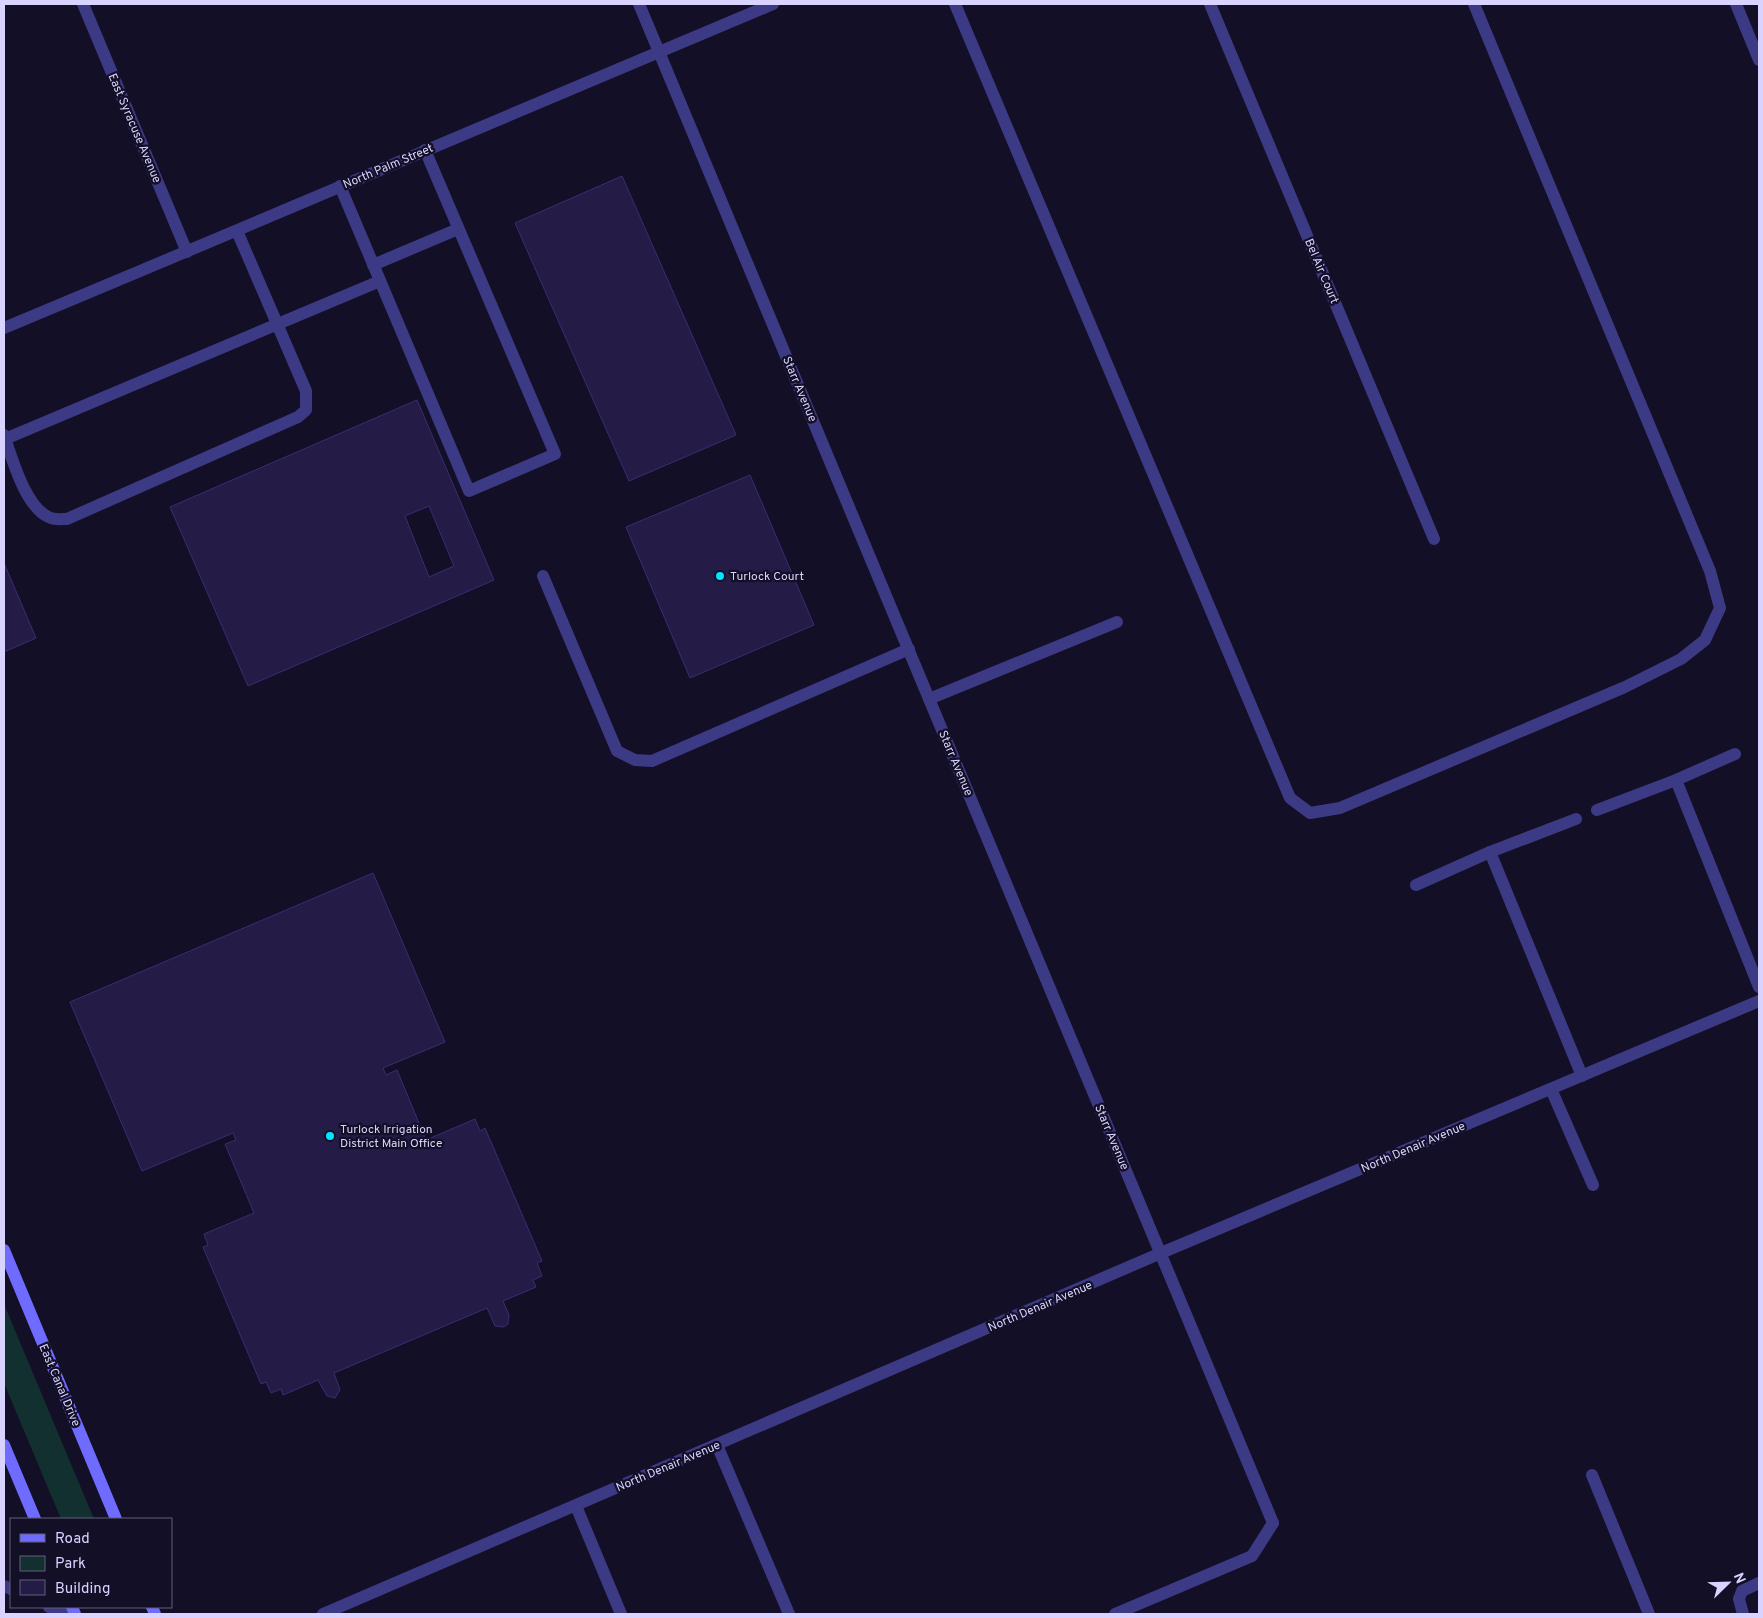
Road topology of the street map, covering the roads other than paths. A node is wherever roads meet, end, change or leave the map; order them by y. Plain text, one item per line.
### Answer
1 (83, 4) edge
2 (639, 4) edge
3 (774, 4) edge
4 (956, 4) edge
5 (1210, 4) edge
6 (1474, 4) edge
7 (1736, 4) edge
8 (659, 52) junction
9 (1759, 60) edge
10 (425, 150) junction
11 (340, 186) junction
12 (458, 229) junction
13 (237, 231) junction
14 (187, 252) junction
15 (374, 265) junction
16 (380, 281) junction
17 (278, 325) junction
18 (4, 328) edge
19 (4, 437) edge
20 (1434, 539) dead end
21 (543, 576) dead end
22 (1117, 622) dead end
23 (909, 649) junction
24 (929, 699) junction
25 (1735, 754) dead end
26 (1676, 780) junction
27 (1597, 810) dead end
28 (1576, 819) dead end
29 (1490, 852) junction
30 (1416, 885) dead end
31 (1759, 987) edge
32 (1759, 1001) edge
33 (1582, 1076) junction
34 (1551, 1089) junction
35 (1593, 1184) dead end
36 (4, 1250) edge
37 (1161, 1253) junction
38 (4, 1445) edge
39 (717, 1445) junction
40 (1592, 1475) dead end
41 (576, 1506) junction
42 (35, 1518) edge
43 (116, 1518) edge
44 (1759, 1583) edge
45 (51, 1608) edge
46 (65, 1614) edge
47 (323, 1614) edge
48 (621, 1614) edge
49 (789, 1614) edge
50 (1115, 1614) edge
51 (1650, 1614) edge
52 (1743, 1614) edge

1 - 14 street, East Syracuse Avenue
2 - 8 street, Starr Avenue
3 - 8 street, North Palm Street
4 - 6 street
5 - 20 street, Bel Air Court
7 - 9 street
8 - 10 street, North Palm Street
8 - 23 street, Starr Avenue
10 - 11 street, North Palm Street
10 - 12 street
11 - 13 street, North Palm Street
11 - 15 street
12 - 15 street
12 - 16 street
13 - 14 street, North Palm Street
13 - 17 street
14 - 18 street, North Palm Street
15 - 16 street
16 - 17 street
17 - 19 street
17 - 19 street
21 - 23 street
22 - 24 street
23 - 24 street, Starr Avenue
24 - 37 street, Starr Avenue
25 - 26 street
26 - 27 street
26 - 31 street
28 - 29 street
29 - 30 street
29 - 33 street
32 - 33 street, North Denair Avenue
33 - 34 street, North Denair Avenue
34 - 35 street
34 - 37 street, North Denair Avenue
36 - 43 main road, East Canal Drive
37 - 39 street, North Denair Avenue
37 - 50 street, Starr Avenue
38 - 42 main road
39 - 41 street, North Denair Avenue
39 - 49 street
40 - 51 street
41 - 47 street, North Denair Avenue
41 - 48 street
44 - 52 street
45 - 46 street

